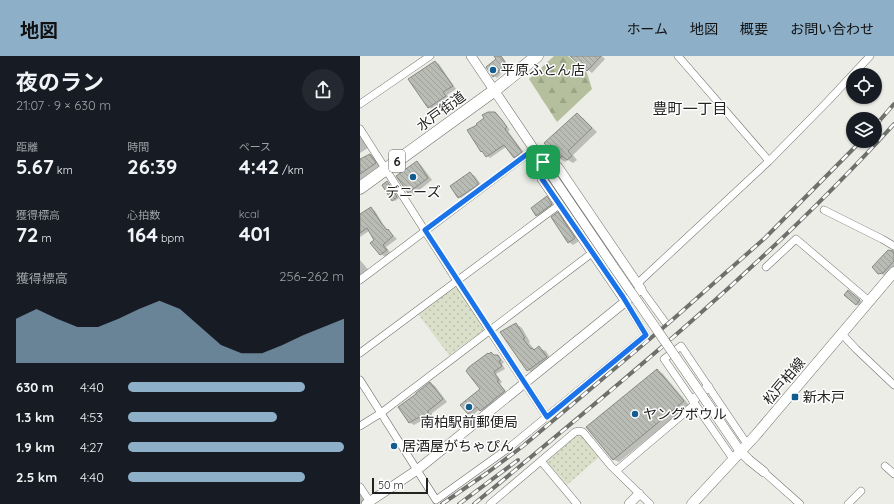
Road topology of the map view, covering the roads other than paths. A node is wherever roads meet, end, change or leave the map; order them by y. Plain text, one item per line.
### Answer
1 (430, 56) edge
2 (471, 56) edge
3 (538, 56) edge
4 (678, 56) edge
5 (870, 56) edge
6 (495, 90) junction
7 (360, 104) edge
8 (360, 128) edge
9 (534, 149) junction
10 (769, 161) junction
11 (543, 162) junction
12 (386, 169) junction
13 (360, 188) edge
14 (559, 205) junction
15 (824, 210) dead end
16 (425, 230) junction
17 (894, 246) edge
18 (592, 253) junction
19 (766, 267) dead end
20 (894, 272) edge
21 (360, 280) edge
22 (457, 281) junction
23 (639, 287) junction
24 (869, 301) junction
25 (626, 302) junction
26 (665, 322) dead end
27 (490, 330) junction
28 (841, 333) junction
29 (360, 353) edge
30 (360, 380) edge
31 (525, 383) junction
32 (894, 386) edge
33 (708, 387) junction
34 (694, 402) junction
35 (381, 413) junction
36 (547, 417) junction
37 (360, 426) edge
38 (744, 448) junction
39 (733, 459) junction
40 (541, 461) junction
41 (885, 466) dead end
42 (417, 470) junction
43 (616, 471) junction
44 (764, 472) joint
45 (894, 474) edge
46 (360, 487) edge
47 (861, 491) dead end
48 (639, 494) junction
49 (368, 503) edge
50 (490, 504) edge
51 (577, 504) edge
52 (629, 504) edge
53 (650, 504) edge
54 (692, 504) edge
55 (800, 504) edge
56 (848, 504) edge

1 - 7 street
2 - 6 street
3 - 6 highway, 水戸街道 / 6
4 - 10 street
5 - 10 street
6 - 9 street
6 - 12 highway, 水戸街道 / 6
8 - 12 street
9 - 11 street
9 - 16 street
10 - 23 street
11 - 14 street
11 - 23 street
11 - 38 street, bridge
12 - 13 highway, 水戸街道 / 6
12 - 16 street
14 - 18 street
14 - 22 street
15 - 17 street
16 - 21 street
16 - 22 street
18 - 25 street
18 - 27 street
19 - 24 street
20 - 24 main road, 松戸柏線
22 - 27 street
22 - 29 street
23 - 25 street
23 - 26 street
24 - 28 main road, 松戸柏線
25 - 31 street
25 - 36 street
27 - 31 street
27 - 35 street
28 - 32 street
28 - 38 main road, 松戸柏線
30 - 35 street
31 - 36 street
31 - 42 street
33 - 34 street
33 - 34 street
33 - 38 street
34 - 39 street
34 - 43 street
35 - 37 street
35 - 42 street
36 - 42 street
38 - 39 main road, 松戸柏線
38 - 44 street
39 - 54 main road, 松戸柏線
40 - 43 street
40 - 50 street
40 - 51 street
41 - 45 street
42 - 49 street
43 - 48 street
44 - 55 street
46 - 49 street
47 - 56 street
48 - 52 street
48 - 53 street

